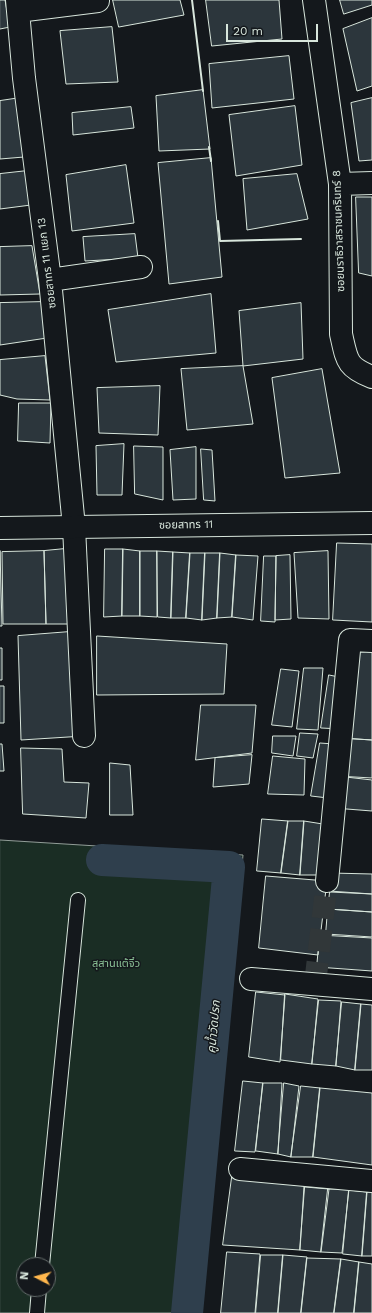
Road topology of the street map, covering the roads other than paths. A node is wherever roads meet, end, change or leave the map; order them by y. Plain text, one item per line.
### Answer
1 (314, 0) edge
2 (98, 1) dead end
3 (17, 6) edge
4 (372, 183) edge
5 (340, 184) junction
6 (141, 267) dead end
7 (50, 280) junction
8 (372, 377) edge
9 (372, 523) edge
10 (74, 527) junction
11 (0, 528) edge
12 (372, 641) edge
13 (84, 736) dead end
14 (327, 881) tunnel mouth
15 (78, 900) dead end
16 (251, 979) dead end
17 (372, 989) edge
18 (240, 1169) dead end
19 (372, 1181) edge
20 (43, 1257) edge
21 (39, 1297) edge
22 (37, 1313) edge

1 - 5 street, ซอยนราธิวาสราชนครินทร์ 8
2 - 3 street
3 - 7 street, ซอยสาทร 11 แยก 13
4 - 5 street
5 - 8 street, ซอยนราธิวาสราชนครินทร์ 8
6 - 7 street
7 - 10 street, ซอยสาทร 11 แยก 13
9 - 10 street, ซอยสาทร 11
10 - 11 street, ซอยสาทร 11
10 - 13 street, ซอยสาทร 11 แยก 13
12 - 14 street
15 - 20 lane
16 - 17 street
18 - 19 street
21 - 22 lane

